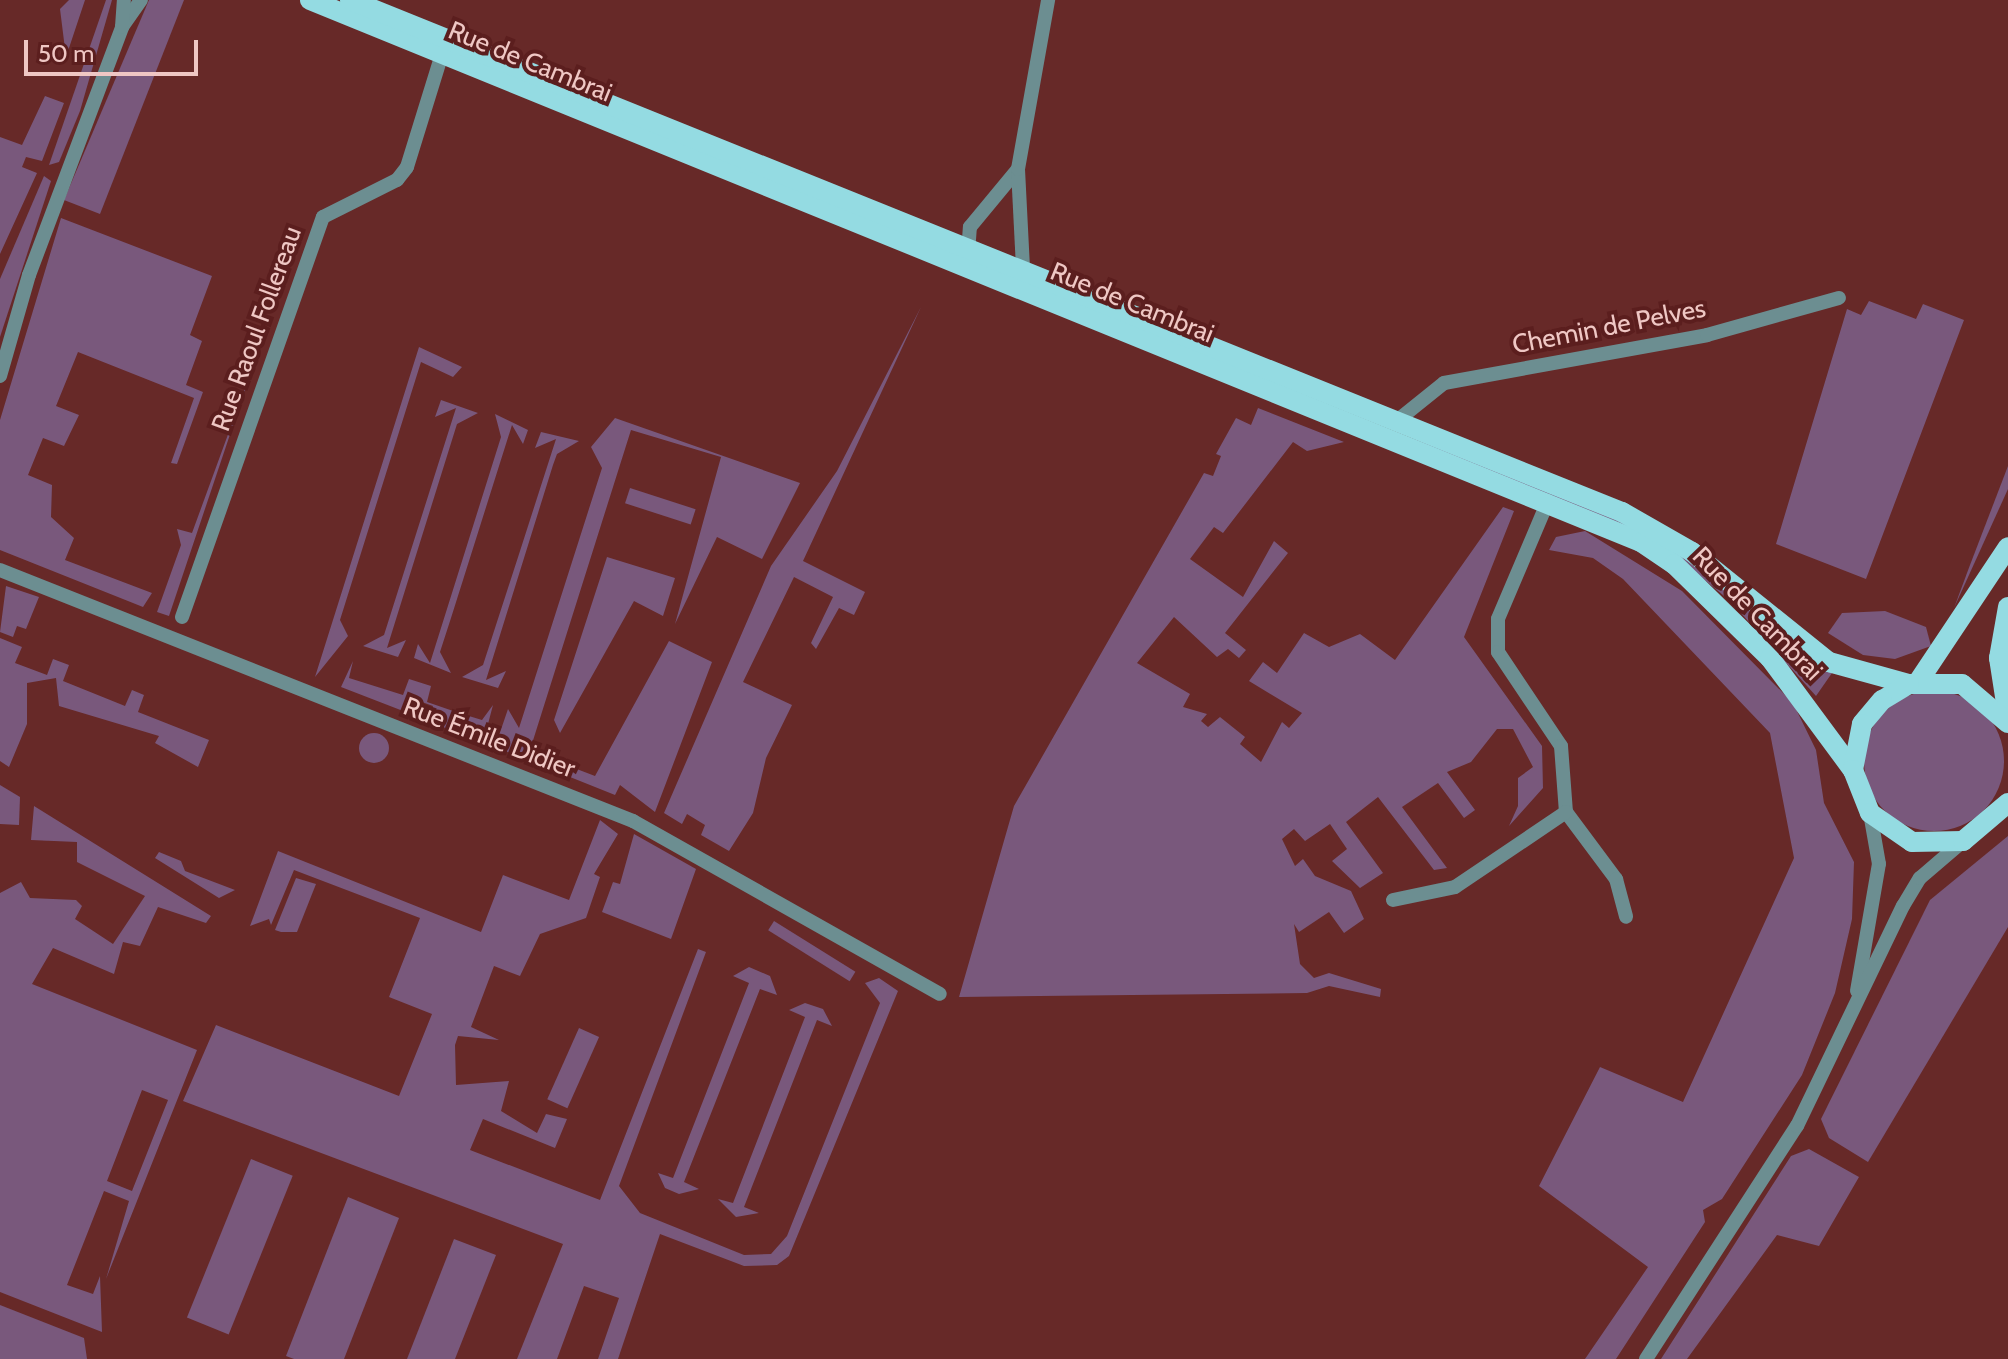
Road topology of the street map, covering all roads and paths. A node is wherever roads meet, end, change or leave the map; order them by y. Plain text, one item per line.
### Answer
1 (124, 0) edge
2 (141, 0) edge
3 (310, 0) edge
4 (350, 0) edge
5 (1048, 0) edge
6 (122, 27) junction
7 (442, 54) junction
8 (1018, 169) junction
9 (965, 246) junction
10 (1023, 268) junction
11 (982, 270) junction
12 (1839, 298) dead end
13 (0, 376) edge
14 (1398, 420) junction
15 (1548, 501) junction
16 (2008, 547) edge
17 (0, 570) edge
18 (2008, 607) edge
19 (182, 617) dead end
20 (1913, 683) junction
21 (2008, 716) edge
22 (2008, 723) edge
23 (1853, 770) junction
24 (2008, 803) edge
25 (1566, 812) junction
26 (1870, 813) junction
27 (2000, 820) edge
28 (1963, 841) junction
29 (1393, 900) dead end
30 (1626, 917) dead end
31 (940, 994) dead end
32 (1852, 1011) junction
33 (1646, 1359) edge

1 - 6 street
2 - 6 street
3 - 7 main road, Rue de Cambrai
4 - 9 main road, Rue de Cambrai
5 - 8 street
6 - 13 street
7 - 11 main road, Rue de Cambrai
7 - 19 street, Rue Raoul Follereau
8 - 9 street
8 - 10 street
9 - 10 main road, Rue de Cambrai
9 - 11 street
10 - 14 main road, Rue de Cambrai
11 - 15 main road, Rue de Cambrai
12 - 14 street, Chemin de Pelves
14 - 20 main road, Rue de Cambrai
15 - 23 main road, Rue de Cambrai
15 - 25 street
16 - 20 main road
17 - 31 street, Rue Émile Didier
18 - 21 main road
20 - 22 main road, Rue de Cambrai
20 - 23 main road
23 - 26 main road, Rue de Cambrai
24 - 27 main road
25 - 29 street
25 - 30 street
26 - 28 main road
26 - 32 street
27 - 28 main road
28 - 32 street
32 - 33 street

